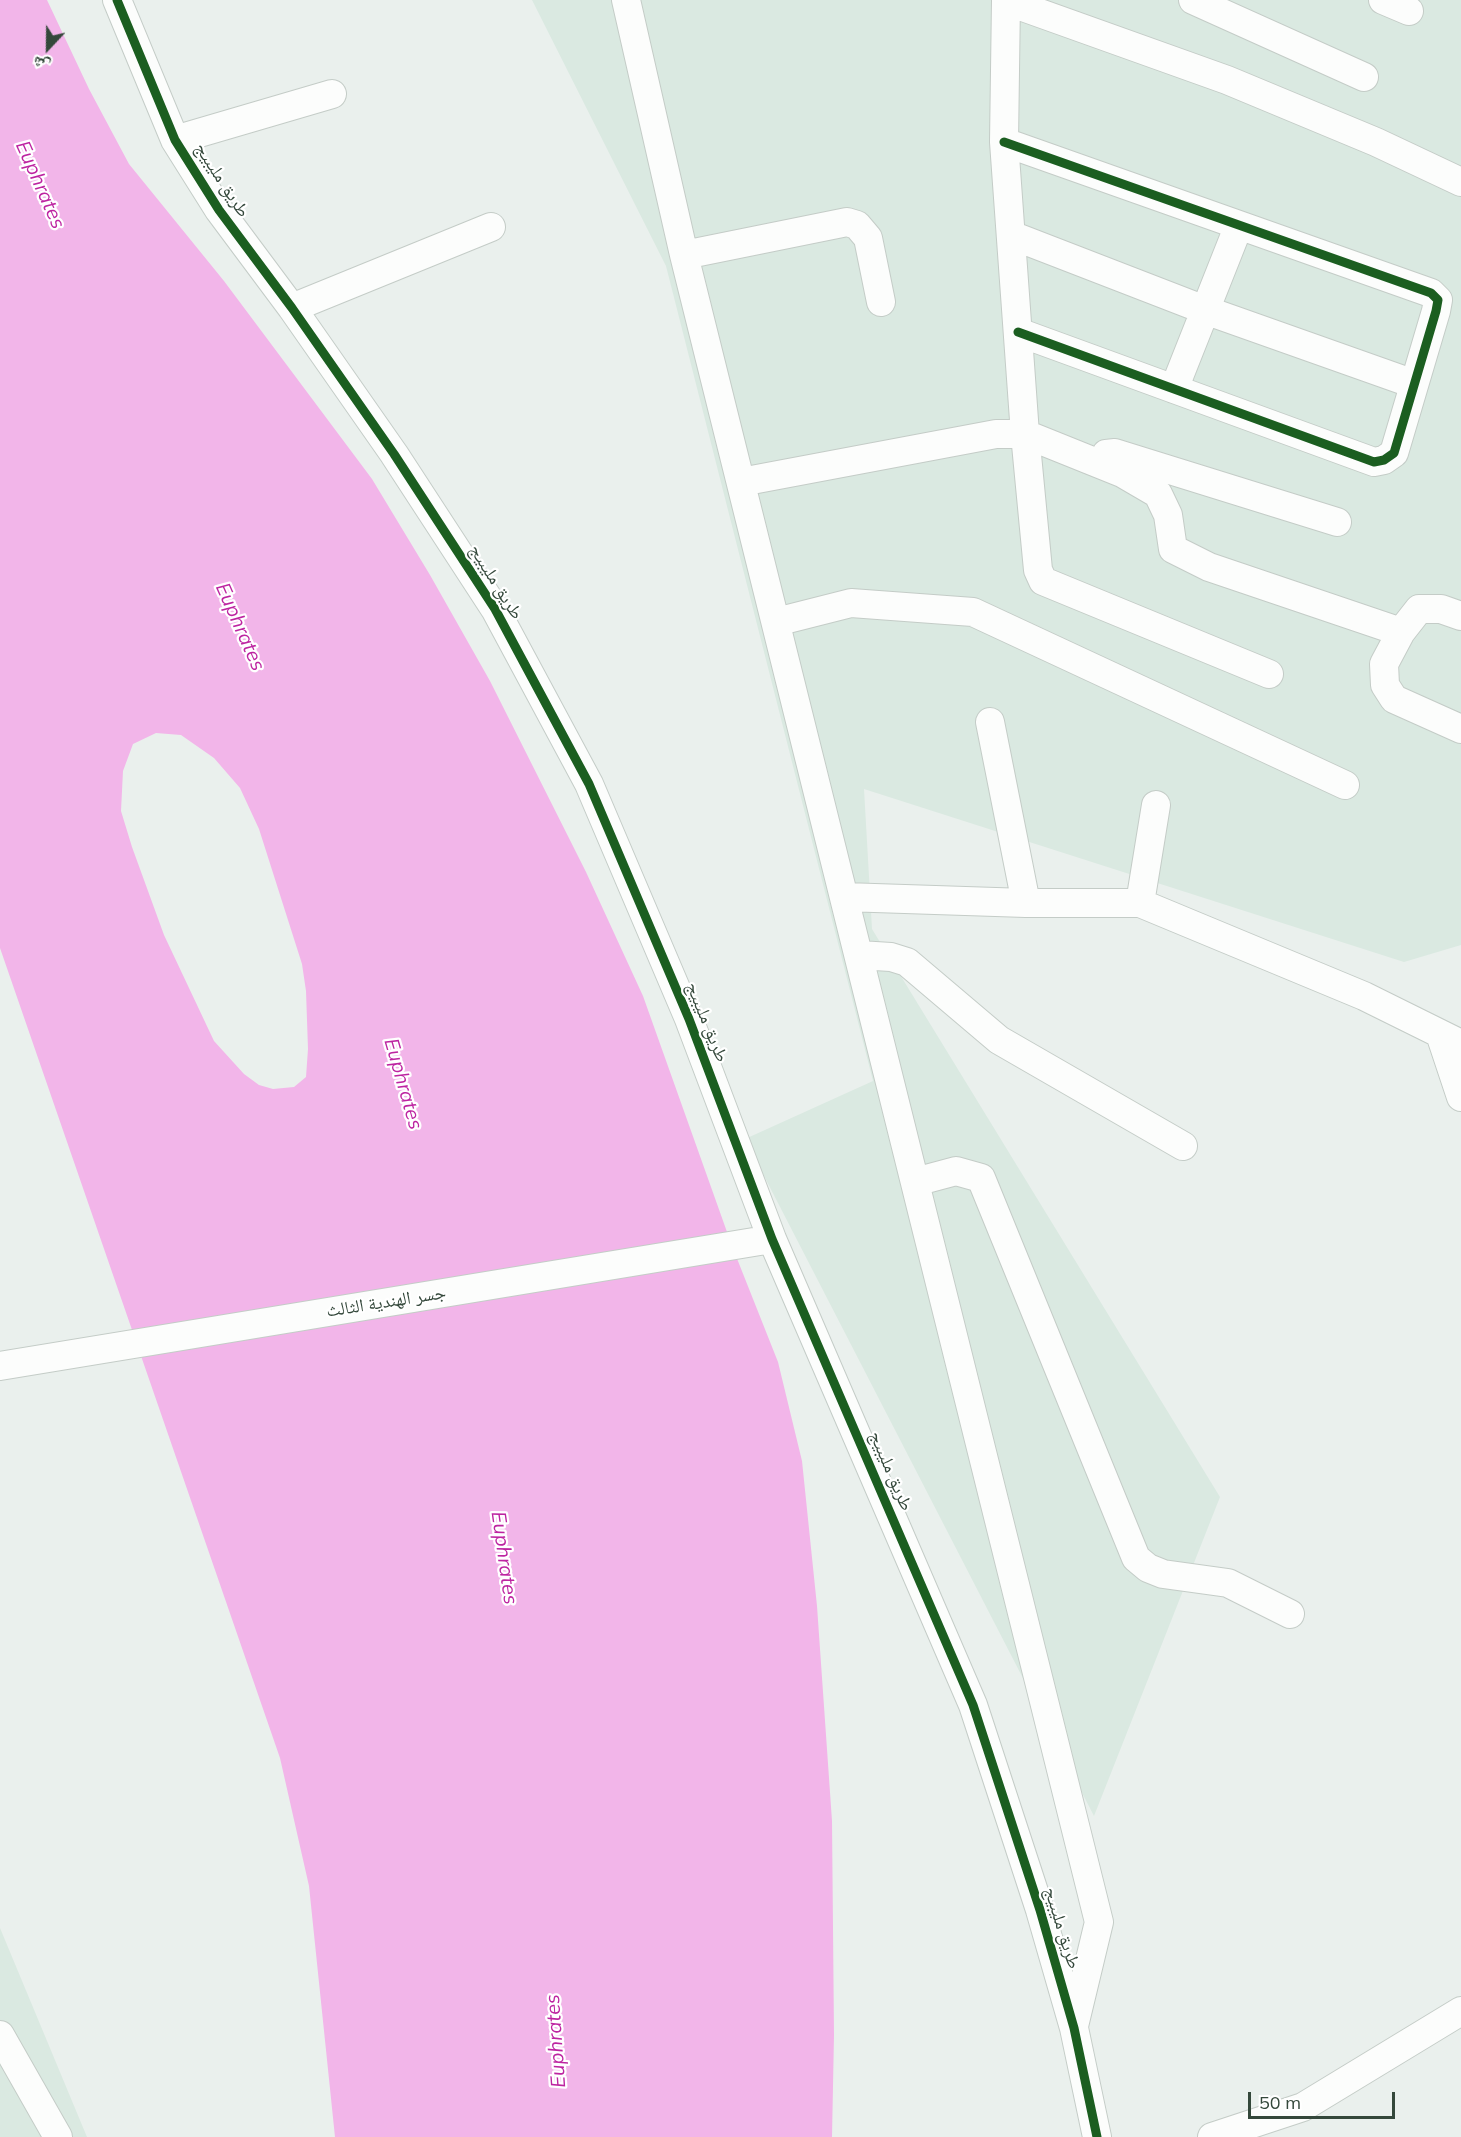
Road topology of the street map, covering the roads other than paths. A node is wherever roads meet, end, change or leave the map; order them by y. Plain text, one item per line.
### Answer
1 (117, 0) edge
2 (626, 0) edge
3 (1006, 0) edge
4 (1193, 0) edge
5 (1383, 0) edge
6 (1409, 11) dead end
7 (1364, 77) dead end
8 (332, 93) dead end
9 (175, 140) junction
10 (1004, 142) junction
11 (1461, 182) edge
12 (1239, 225) junction
13 (491, 226) dead end
14 (1011, 235) junction
15 (684, 255) junction
16 (881, 302) dead end
17 (292, 308) junction
18 (1205, 309) junction
19 (1018, 332) junction
20 (1414, 384) junction
21 (1174, 389) junction
22 (1025, 434) junction
23 (1083, 456) junction
24 (741, 482) junction
25 (1337, 522) dead end
26 (1461, 616) edge
27 (776, 622) junction
28 (1401, 632) junction
29 (1269, 674) dead end
30 (990, 723) dead end
31 (1461, 729) edge
32 (1345, 785) dead end
33 (1156, 805) dead end
34 (844, 897) junction
35 (1026, 903) junction
36 (1140, 903) junction
37 (859, 955) junction
38 (1451, 1039) edge
39 (1461, 1097) edge
40 (1183, 1146) dead end
41 (915, 1182) junction
42 (772, 1239) junction
43 (0, 1366) edge
44 (1290, 1614) dead end
45 (1461, 2011) edge
46 (1074, 2028) junction
47 (0, 2035) edge
48 (58, 2137) edge
49 (1097, 2137) edge
50 (1212, 2137) edge

1 - 9 street, طريق مليبيج
2 - 15 street
3 - 10 street
3 - 11 street
4 - 7 street
5 - 6 street
8 - 9 street
9 - 17 street, طريق مليبيج
10 - 12 street
10 - 14 street
12 - 18 street
12 - 20 street
13 - 17 street
14 - 18 street
14 - 19 street
15 - 16 street
15 - 24 street
17 - 42 street, طريق مليبيج
18 - 20 street
18 - 21 street
19 - 21 street
19 - 22 street
20 - 21 street
22 - 23 street
22 - 24 street
22 - 29 street
23 - 25 street
23 - 28 street
24 - 27 street
26 - 28 street
27 - 32 street
27 - 34 street
28 - 31 street
30 - 35 street
33 - 36 street
34 - 35 street
34 - 37 street
35 - 36 street
36 - 38 street
37 - 40 street
37 - 41 street
38 - 39 street
41 - 44 street
41 - 46 street
42 - 43 street, جسر الهندية الثالث
42 - 46 street, طريق مليبيج
45 - 50 street
46 - 49 street, طريق مليبيج
47 - 48 street

